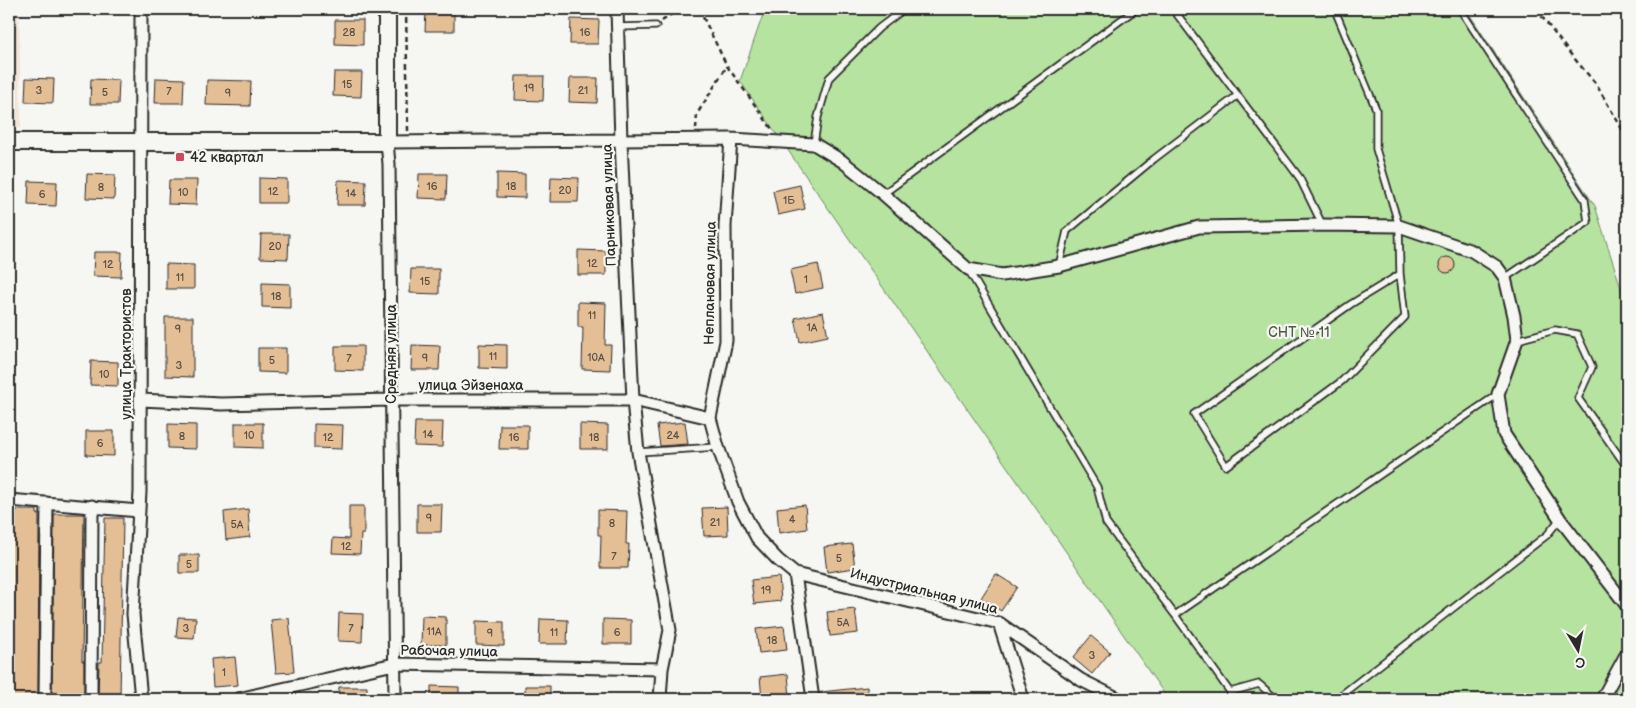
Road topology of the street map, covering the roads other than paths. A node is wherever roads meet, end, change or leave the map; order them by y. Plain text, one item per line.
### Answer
1 (141, 9) edge
2 (387, 9) edge
3 (617, 9) edge
4 (904, 9) edge
5 (1136, 9) edge
6 (1173, 9) edge
7 (1336, 9) edge
8 (1460, 9) edge
9 (618, 26) junction
10 (656, 26) road end
11 (1238, 95) junction
12 (731, 139) junction
13 (621, 141) junction
14 (9, 142) edge
15 (140, 142) junction
16 (387, 142) junction
17 (814, 144) junction
18 (884, 194) junction
19 (1322, 225) junction
20 (1399, 226) junction
21 (1059, 266) junction
22 (968, 269) junction
23 (1400, 274) junction
24 (1505, 278) junction
25 (1517, 340) junction
26 (1498, 394) junction
27 (141, 400) junction
28 (391, 400) junction
29 (633, 400) junction
30 (710, 418) junction
31 (718, 447) junction
32 (638, 452) junction
33 (1627, 467) edge
34 (9, 500) edge
35 (47, 503) junction
36 (92, 506) junction
37 (139, 511) junction
38 (1560, 519) junction
39 (795, 574) junction
40 (1627, 606) edge
41 (1175, 615) junction
42 (999, 623) junction
43 (1627, 654) edge
44 (394, 664) junction
45 (662, 670) junction
46 (45, 699) edge
47 (91, 699) edge
48 (141, 699) edge
49 (238, 699) edge
50 (395, 699) edge
51 (660, 699) edge
52 (812, 699) edge
53 (1023, 699) edge
54 (1119, 699) edge
55 (1276, 699) edge
56 (1336, 699) edge
57 (1602, 699) edge

1 - 15 street, улица Трактористов
2 - 16 main road, Средняя улица
3 - 9 street, Парниковая улица
4 - 17 lane
5 - 18 lane
6 - 11 lane
7 - 20 lane
8 - 24 lane
9 - 10 lane
9 - 13 street, Парниковая улица
11 - 19 lane
11 - 21 lane
12 - 13 street
12 - 17 street
12 - 30 street, Неплановая улица
13 - 16 street
13 - 29 street, Парниковая улица
14 - 15 main road
15 - 16 main road
15 - 27 street, улица Трактористов
16 - 28 street, Средняя улица
17 - 18 street
18 - 22 street
19 - 20 street
19 - 21 street
20 - 23 lane
20 - 24 street
21 - 22 street
22 - 41 lane
23 - 23 lane
24 - 25 street
25 - 26 street
25 - 33 lane
26 - 38 street
26 - 41 lane
27 - 28 street, улица Эйзенаха
27 - 37 street, улица Трактористов
28 - 29 street, улица Эйзенаха
28 - 44 street, Средняя улица
29 - 30 street, улица Эйзенаха
29 - 32 street, Парниковая улица
30 - 31 street, Неплановая улица
31 - 32 lane
31 - 39 street, Неплановая улица
32 - 45 street, Парниковая улица
34 - 35 street
35 - 36 street
35 - 46 street
36 - 37 street
36 - 47 street
37 - 48 street, улица Трактористов
38 - 40 street
38 - 56 lane
39 - 42 street, Индустриальная улица
39 - 52 street
41 - 55 lane
42 - 53 street, Индустриальная улица
42 - 54 street
43 - 57 street
44 - 45 street, Рабочая улица
44 - 49 street, Рабочая улица
44 - 50 street, Средняя улица
45 - 51 street, Парниковая улица

